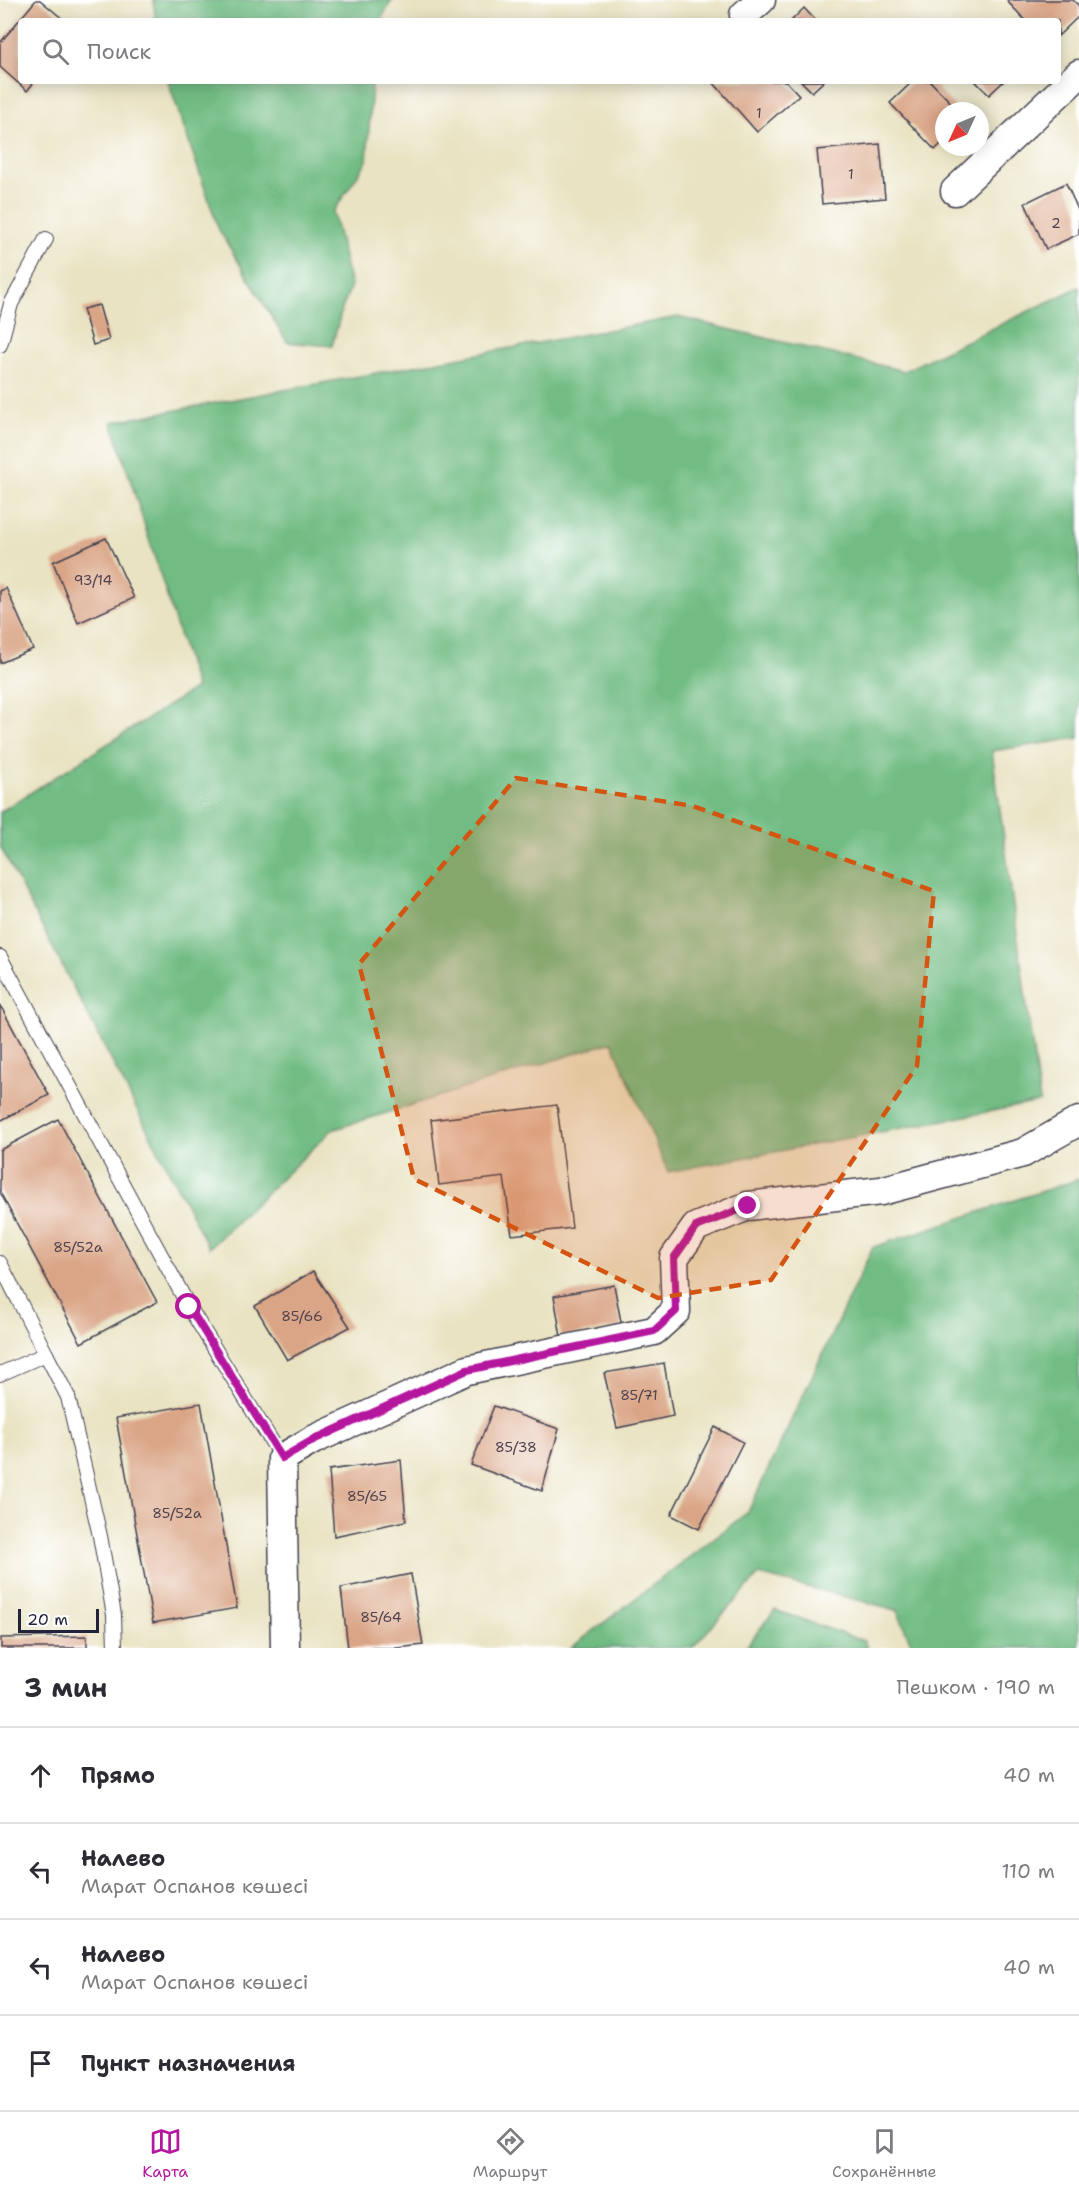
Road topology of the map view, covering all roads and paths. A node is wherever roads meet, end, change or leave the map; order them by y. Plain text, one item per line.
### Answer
1 (1076, 78) edge
2 (955, 191) dead end
3 (46, 239) dead end
4 (0, 345) edge
5 (0, 957) edge
6 (1079, 1121) edge
7 (0, 1263) edge
8 (46, 1354) junction
9 (0, 1374) edge
10 (282, 1458) junction
11 (115, 1648) edge
12 (285, 1648) edge

1 - 2 street
3 - 4 lane
5 - 10 lane
6 - 10 street
7 - 8 lane
8 - 9 lane
8 - 11 lane
10 - 12 street

